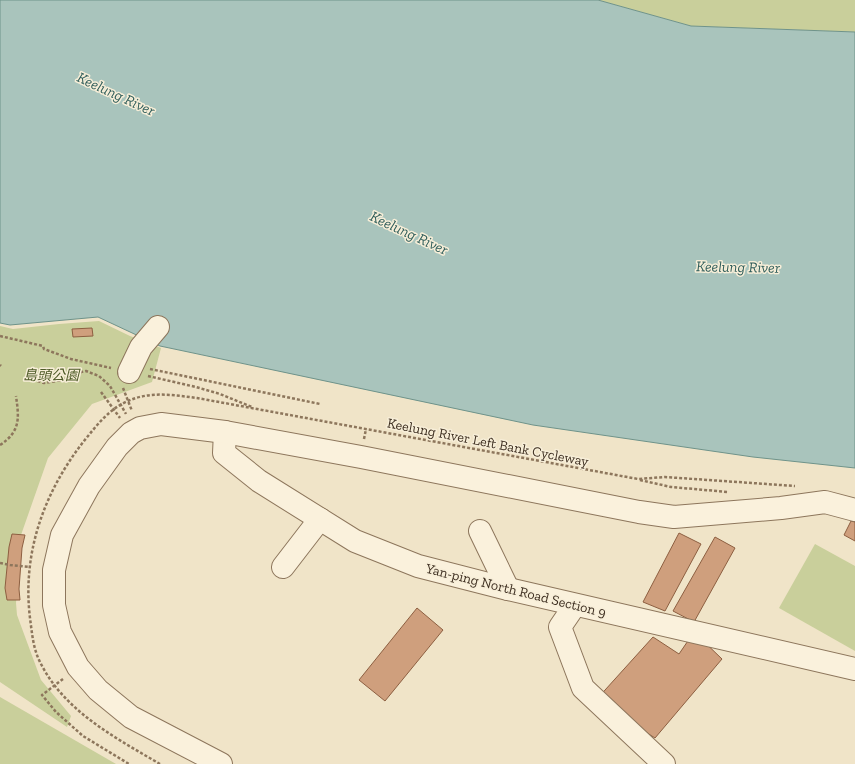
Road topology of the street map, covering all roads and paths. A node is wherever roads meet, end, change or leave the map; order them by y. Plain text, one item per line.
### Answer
1 (158, 327) dead end
2 (0, 336) edge
3 (125, 376) junction
4 (28, 378) dead end
5 (101, 392) dead end
6 (16, 396) dead end
7 (127, 402) junction
8 (320, 404) dead end
9 (114, 410) dead end
10 (258, 410) junction
11 (225, 432) junction
12 (0, 445) edge
13 (796, 486) dead end
14 (855, 510) edge
15 (320, 519) junction
16 (480, 531) dead end
17 (0, 563) edge
18 (29, 567) dead end
19 (283, 567) dead end
20 (508, 589) junction
21 (575, 605) junction
22 (78, 667) junction
23 (855, 669) edge
24 (129, 764) edge
25 (221, 764) edge
26 (664, 764) edge

1 - 3 street
2 - 3 path
3 - 7 path
3 - 8 path
3 - 10 path
4 - 7 path, Keelung River Left Bank Cycleway
5 - 9 path
6 - 12 path
7 - 10 path, Keelung River Left Bank Cycleway
10 - 13 path, Keelung River Left Bank Cycleway
11 - 14 street
11 - 15 street, Yan-ping North Road Section 9
11 - 22 street
15 - 19 street
15 - 20 street, Yan-ping North Road Section 9
16 - 20 street
17 - 18 path
20 - 21 street, Yan-ping North Road Section 9
21 - 23 street, Yan-ping North Road Section 9
21 - 26 street
22 - 24 path
22 - 25 street

